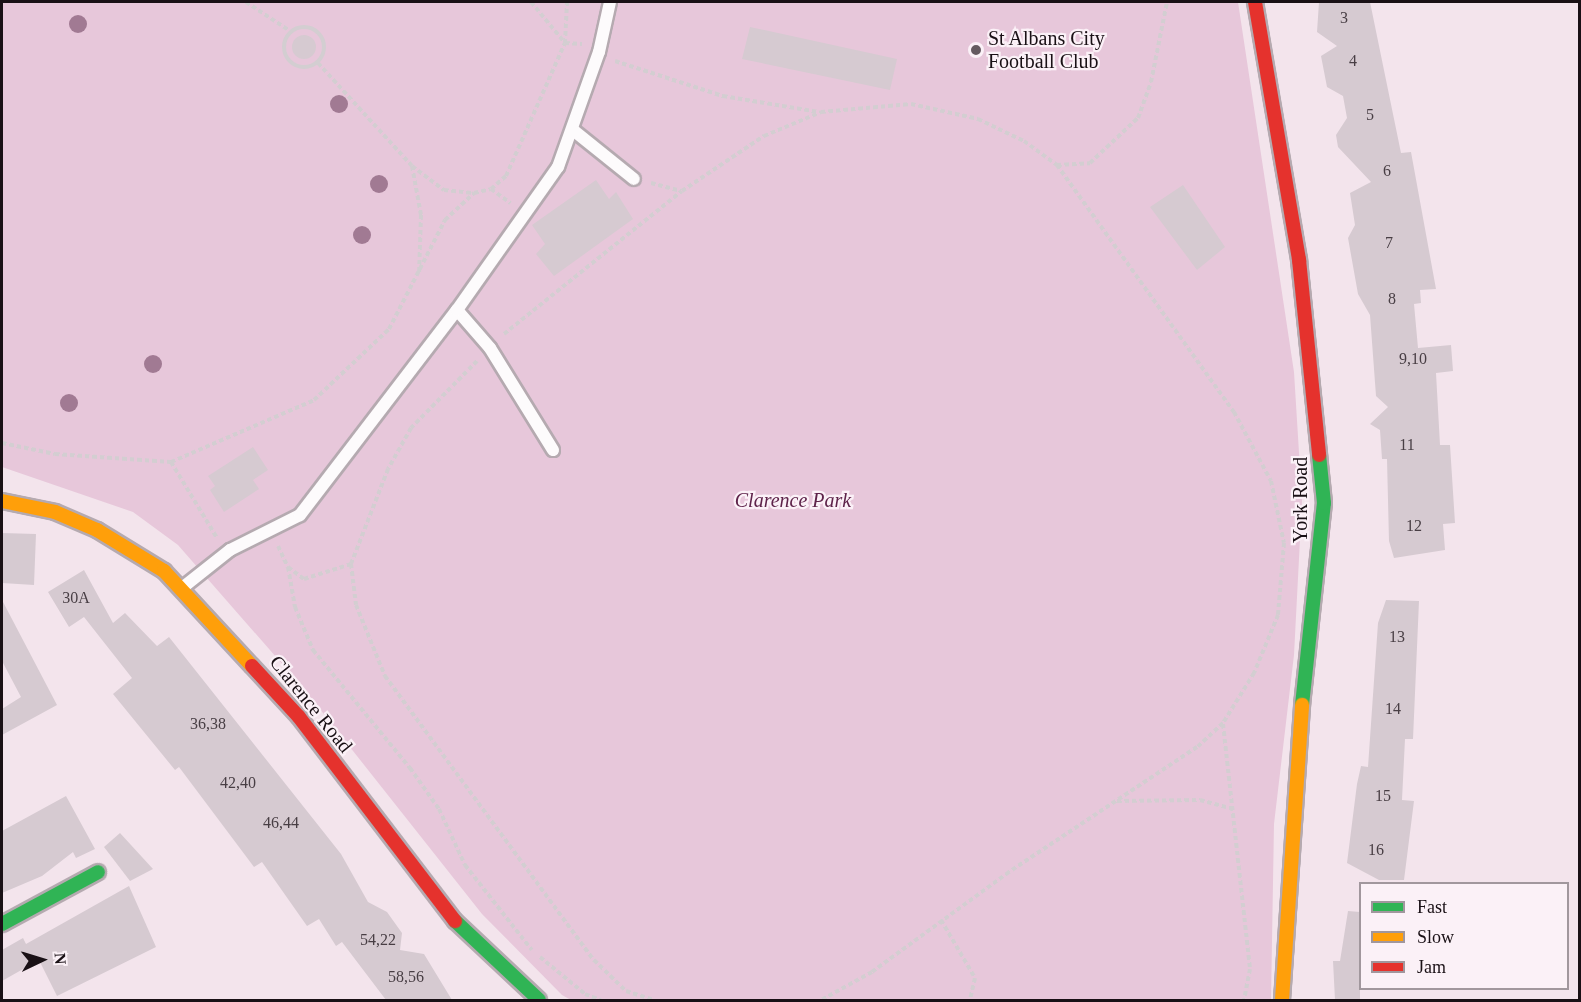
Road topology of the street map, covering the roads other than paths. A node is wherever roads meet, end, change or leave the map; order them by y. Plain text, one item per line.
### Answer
1 (610, 2) edge
2 (1255, 2) edge
3 (573, 130) junction
4 (634, 179) road end
5 (457, 310) junction
6 (553, 450) dead end
7 (2, 501) edge
8 (182, 588) junction
9 (98, 872) dead end
10 (2, 924) edge
11 (538, 1000) edge
12 (1282, 1000) edge

1 - 3 lane
2 - 12 street, York Road
3 - 4 lane
3 - 5 lane
5 - 6 lane
5 - 8 lane
7 - 8 street, Clarence Road
8 - 11 street, Clarence Road
9 - 10 street

